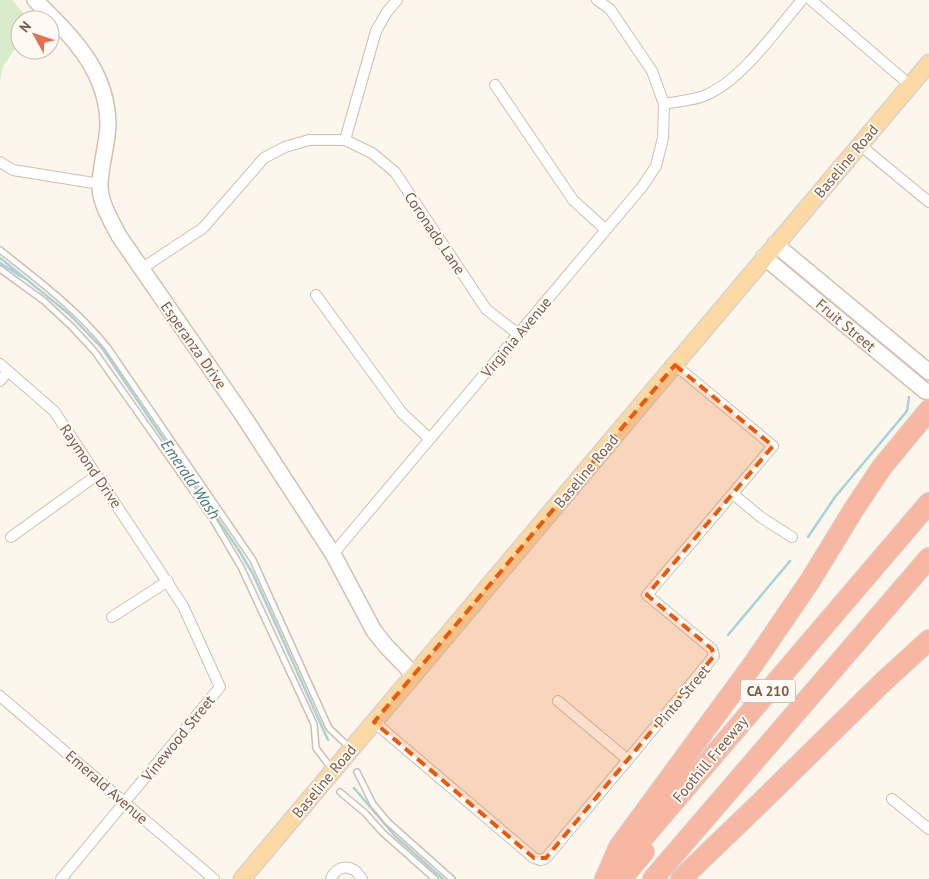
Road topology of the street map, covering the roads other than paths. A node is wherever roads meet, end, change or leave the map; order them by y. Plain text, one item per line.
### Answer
1 (35, 0) edge
2 (397, 0) edge
3 (597, 0) edge
4 (802, 0) edge
5 (810, 0) edge
6 (929, 63) edge
7 (495, 85) dead end
8 (910, 85) junction
9 (664, 104) junction
10 (345, 140) junction
11 (860, 145) junction
12 (0, 162) edge
13 (100, 184) junction
14 (928, 200) edge
15 (606, 230) junction
16 (775, 244) junction
17 (0, 250) edge
18 (764, 257) junction
19 (0, 269) edge
20 (141, 269) junction
21 (316, 295) dead end
22 (518, 334) junction
23 (676, 365) junction
24 (4, 368) edge
25 (929, 372) edge
26 (0, 381) edge
27 (929, 391) edge
28 (929, 410) edge
29 (430, 439) junction
30 (97, 475) junction
31 (733, 494) junction
32 (929, 503) edge
33 (929, 520) edge
34 (10, 537) dead end
35 (792, 537) dead end
36 (333, 554) junction
37 (929, 558) edge
38 (929, 578) edge
39 (168, 581) junction
40 (112, 616) dead end
41 (929, 640) edge
42 (414, 675) junction
43 (0, 696) edge
44 (558, 701) dead end
45 (374, 722) junction
46 (351, 749) junction
47 (628, 760) junction
48 (333, 770) junction
49 (357, 772) dead end
50 (340, 792) dead end
51 (892, 800) dead end
52 (125, 803) junction
53 (929, 829) edge
54 (60, 879) edge
55 (214, 879) edge
56 (242, 879) edge
57 (331, 879) edge
58 (362, 879) edge
59 (435, 879) edge
60 (452, 879) edge
61 (606, 879) edge
62 (621, 879) edge
63 (653, 879) edge
64 (670, 879) edge
65 (681, 879) edge

1 - 13 main road, Esperanza Drive
2 - 10 street
3 - 9 street
4 - 9 street
5 - 8 street
6 - 8 main road, Baseline Road
7 - 15 street
8 - 11 main road, Baseline Road
9 - 15 street, Virginia Avenue
10 - 20 street
10 - 22 street, Coronado Lane
11 - 14 street
11 - 16 main road, Baseline Road
12 - 13 street
13 - 20 main road, Esperanza Drive
15 - 22 street, Virginia Avenue
16 - 18 main road, Baseline Road
16 - 25 main road, Fruit Street
17 - 46 lane
18 - 23 main road, Baseline Road
18 - 27 main road, Fruit Street
19 - 48 lane
20 - 36 main road, Esperanza Drive
21 - 29 street
22 - 29 street, Virginia Avenue
23 - 31 street, Pinto Street
23 - 42 main road, Baseline Road
24 - 26 street
24 - 30 street, Raymond Drive
28 - 61 highway
29 - 36 street, Virginia Avenue
30 - 34 street
30 - 39 street, Raymond Drive
31 - 35 street
31 - 47 street, Pinto Street
32 - 61 highway, Foothill Freeway / CA 210
33 - 62 highway
36 - 42 main road, Esperanza Drive
37 - 63 highway
38 - 64 highway, CA 210
39 - 40 street
39 - 52 street, Vinewood Street
41 - 65 highway
42 - 45 main road, Baseline Road
43 - 52 street, Emerald Avenue
44 - 47 street
45 - 46 main road, Baseline Road
45 - 47 street, Pinto Street
46 - 48 main road, Baseline Road
48 - 56 main road, Baseline Road
49 - 60 lane
50 - 59 lane
51 - 53 street
52 - 54 street, Vinewood Street
52 - 55 street, Emerald Avenue
57 - 58 street

